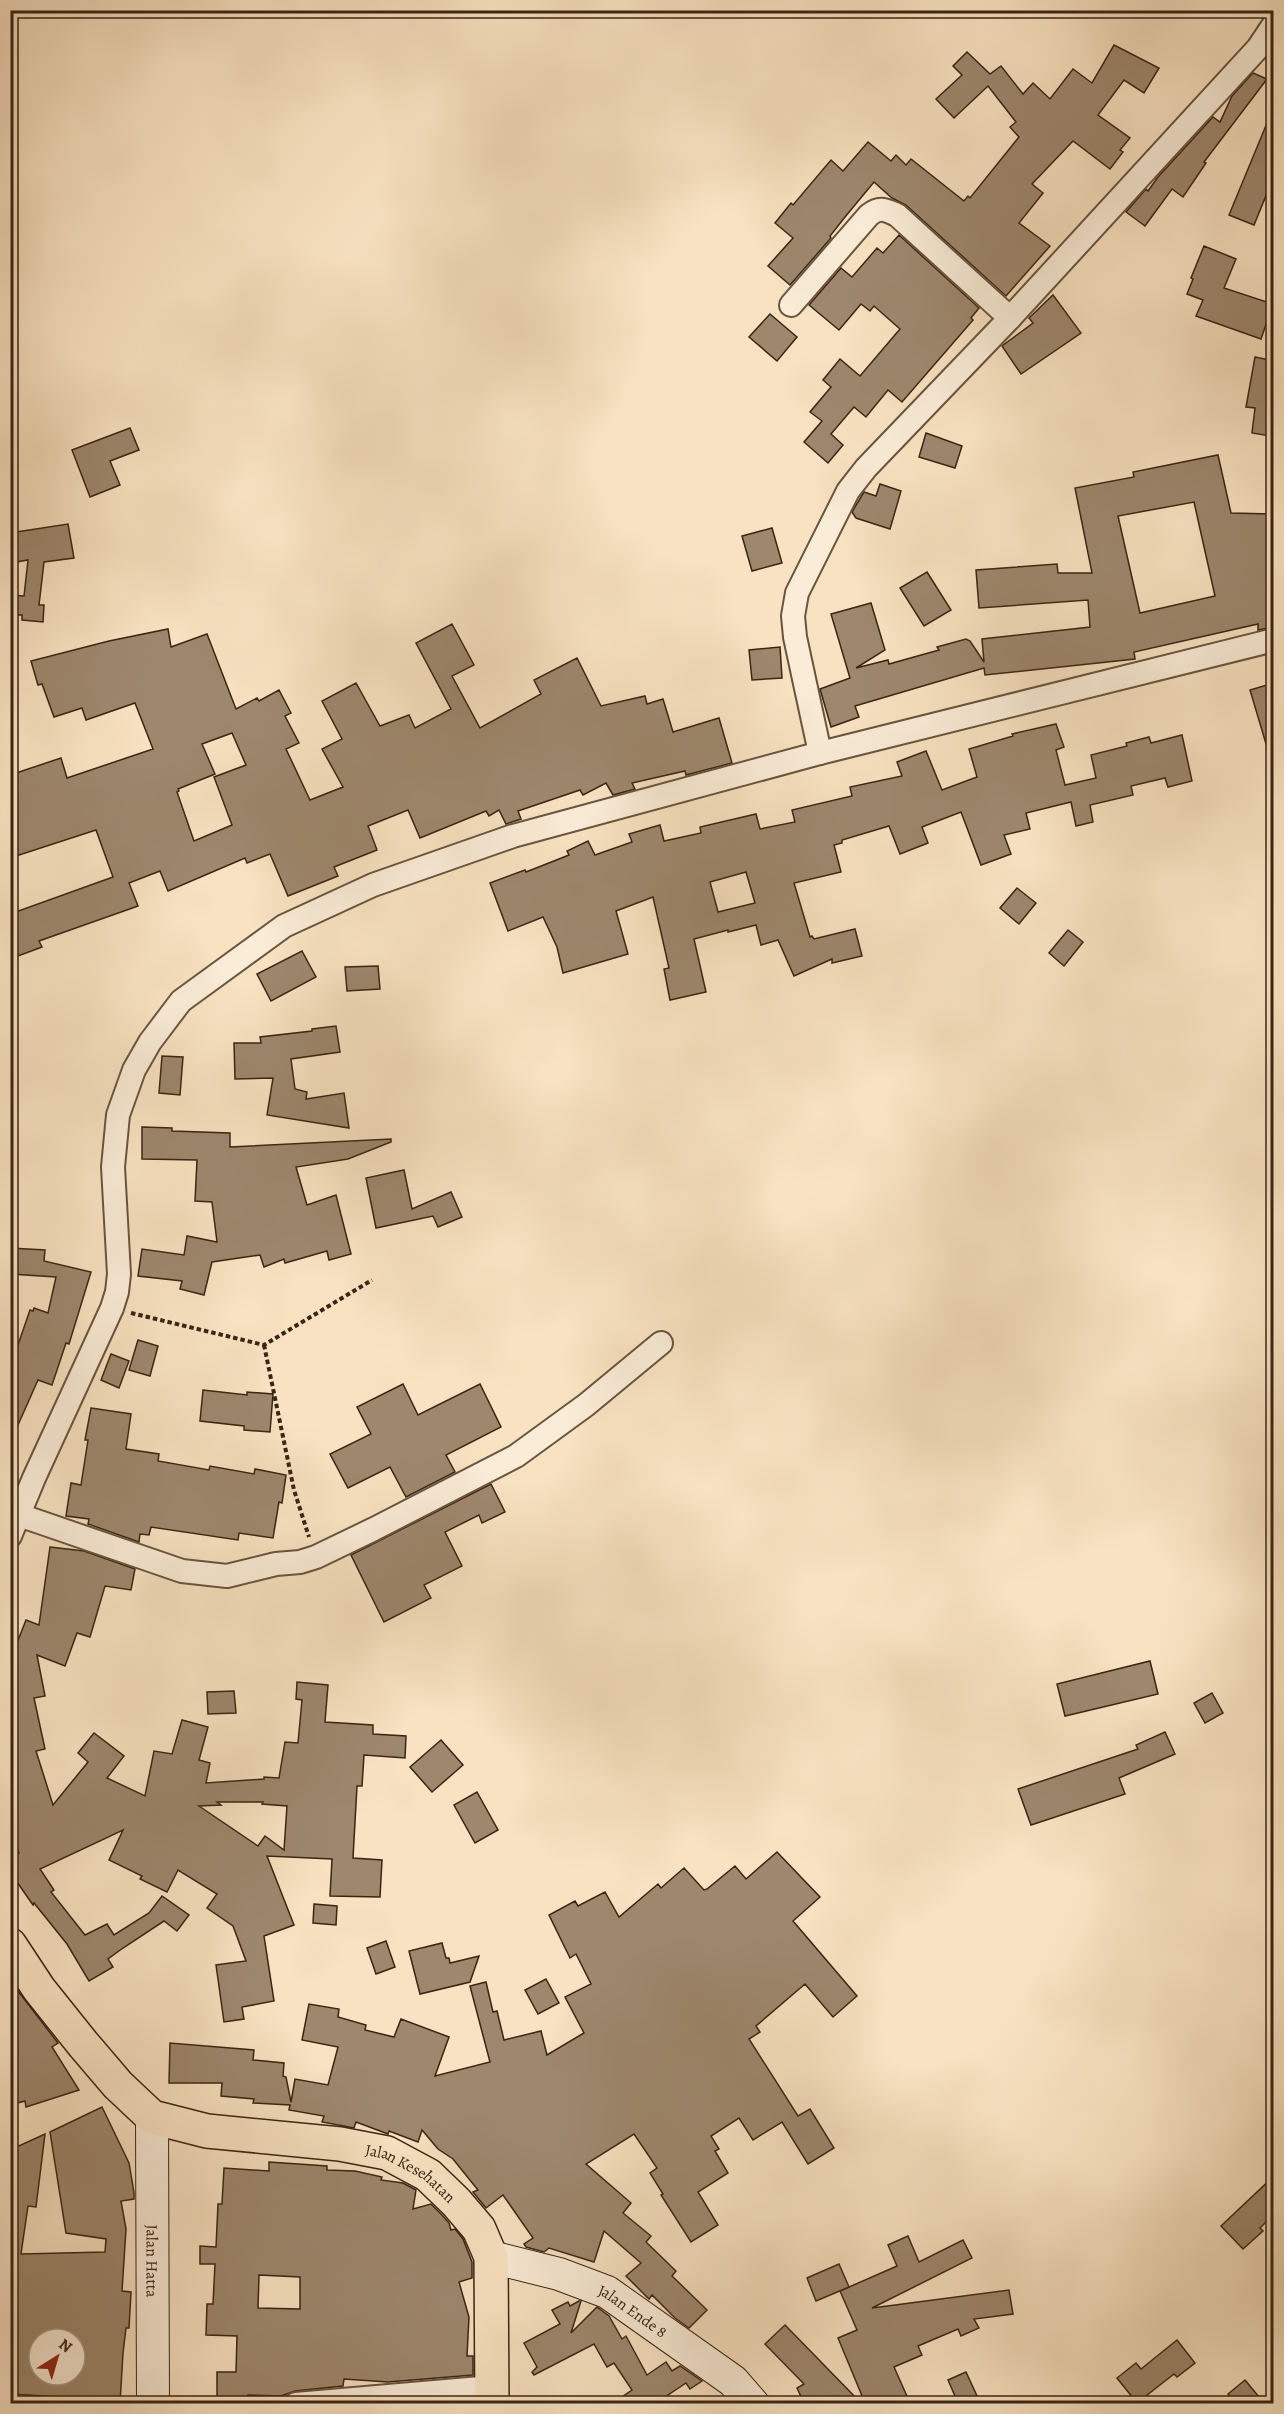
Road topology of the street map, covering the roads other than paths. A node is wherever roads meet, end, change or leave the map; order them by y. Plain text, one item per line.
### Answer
1 (1273, 29) edge
2 (791, 305) dead end
3 (1010, 318) junction
4 (1274, 640) edge
5 (820, 753) junction
6 (661, 1342) dead end
7 (15, 1525) edge
8 (10, 1945) edge
9 (152, 2117) junction
10 (491, 2257) junction
11 (492, 2395) edge
12 (153, 2403) edge
13 (296, 2403) edge
14 (753, 2403) edge

1 - 3 street
2 - 3 street
3 - 5 street
4 - 5 street
5 - 7 street
6 - 7 street
8 - 9 highway
9 - 10 highway, Jalan Kesehatan
9 - 12 street, Jalan Hatta
10 - 11 highway, Jalan Kesehatan
10 - 14 street, Jalan Ende 8
11 - 13 street

